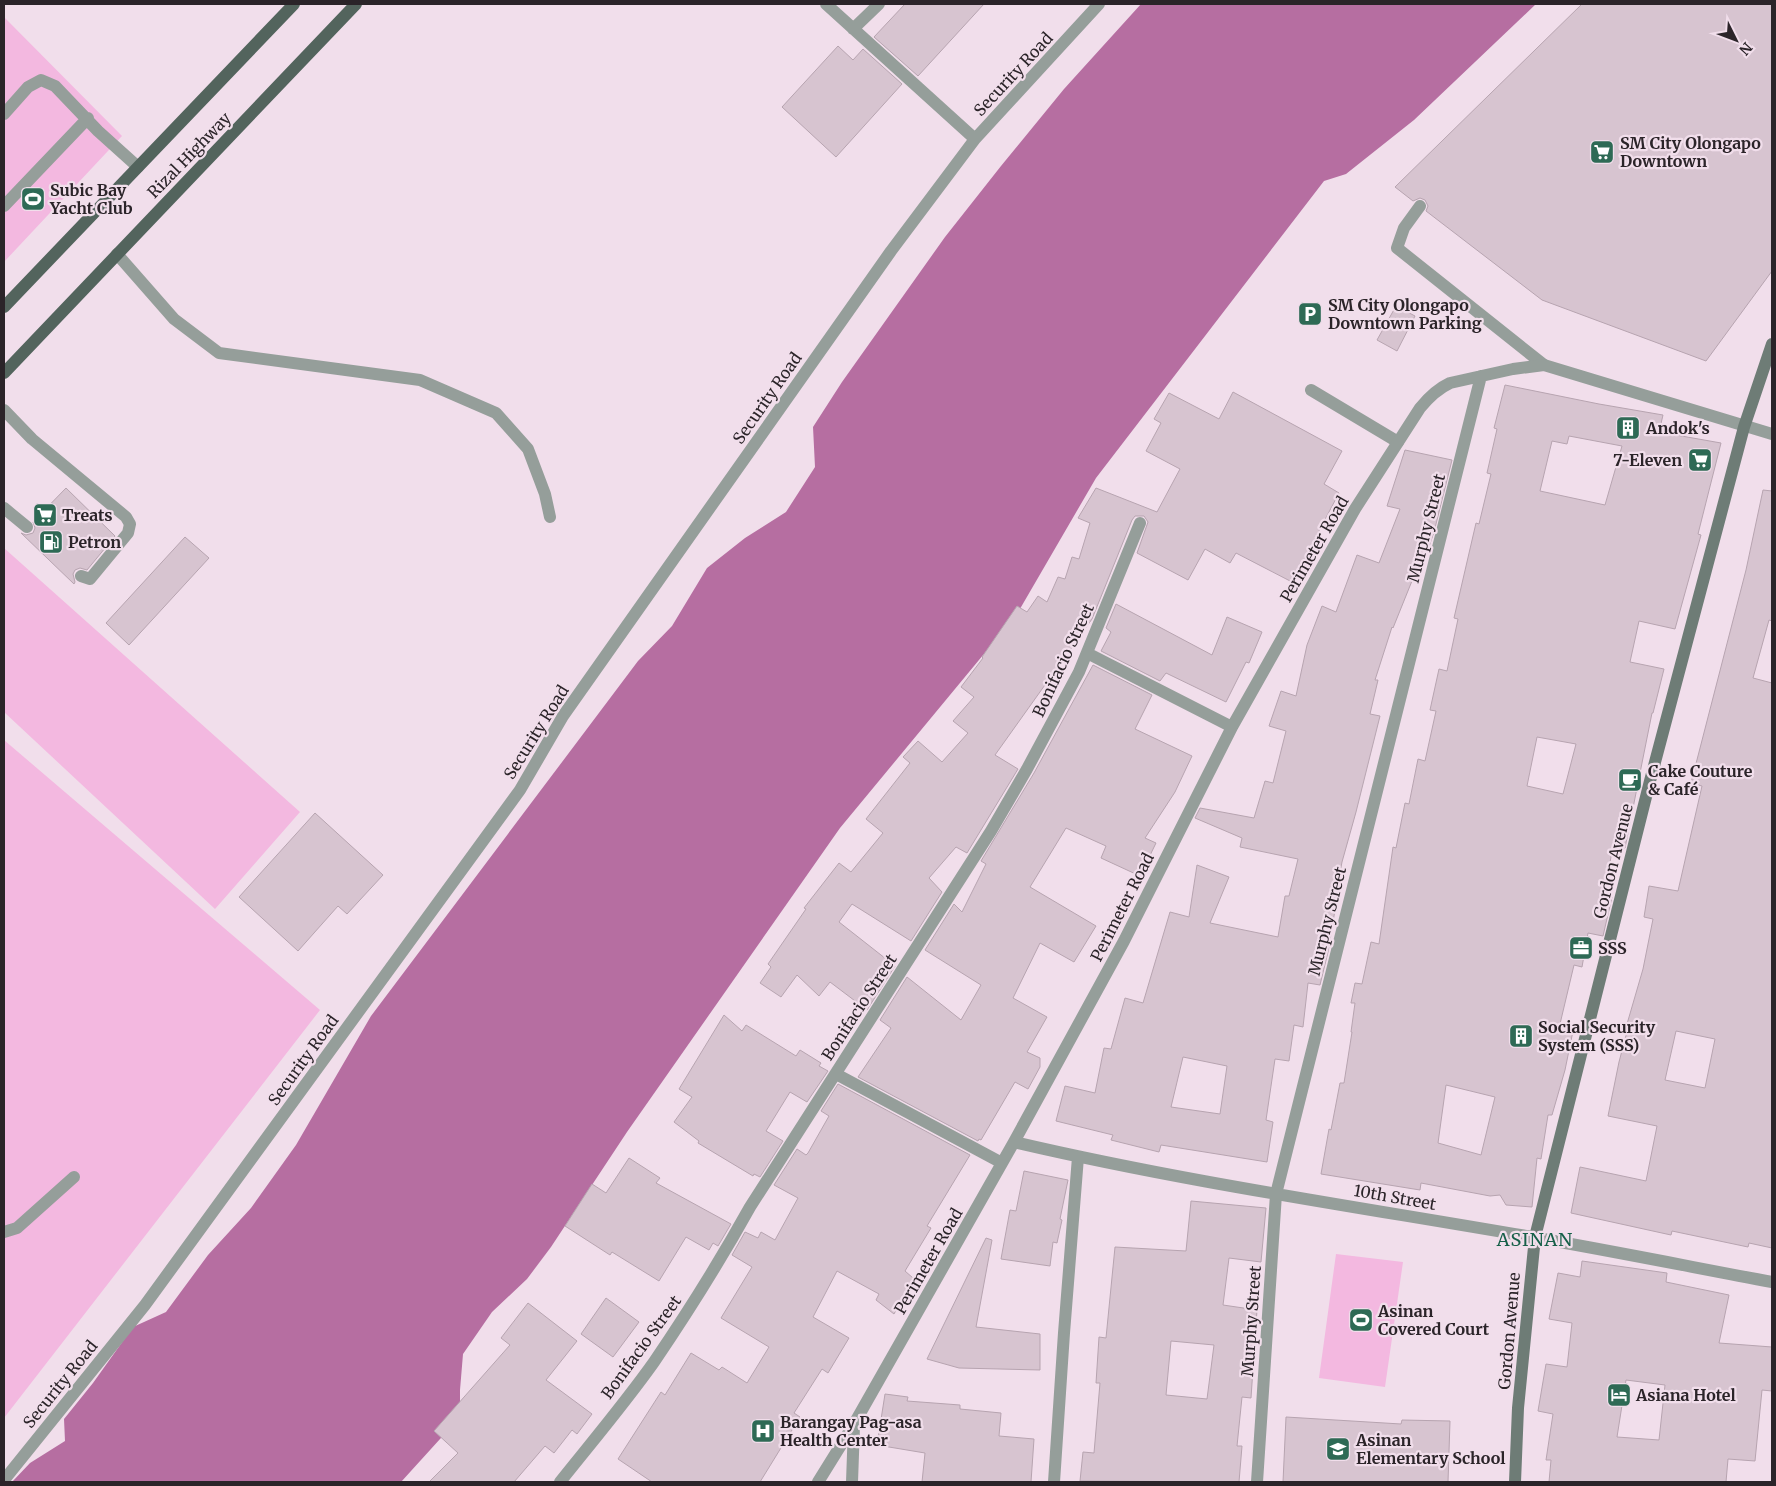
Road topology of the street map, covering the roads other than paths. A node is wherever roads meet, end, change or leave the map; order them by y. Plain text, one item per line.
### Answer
1 (294, 4) edge
2 (356, 4) edge
3 (826, 4) edge
4 (879, 4) edge
5 (1100, 4) edge
6 (853, 29) junction
7 (4, 114) edge
8 (88, 118) junction
9 (975, 139) junction
10 (138, 167) junction
11 (4, 206) edge
12 (1420, 206) dead end
13 (117, 254) junction
14 (4, 307) edge
15 (1772, 344) edge
16 (1544, 365) junction
17 (4, 373) edge
18 (1480, 376) junction
19 (1310, 390) dead end
20 (4, 410) edge
21 (1744, 427) junction
22 (1772, 434) edge
23 (1398, 442) junction
24 (4, 508) edge
25 (550, 517) dead end
26 (1140, 523) dead end
27 (27, 527) dead end
28 (81, 576) dead end
29 (1087, 653) junction
30 (1232, 727) junction
31 (836, 1074) junction
32 (1014, 1142) junction
33 (1078, 1157) junction
34 (1002, 1163) junction
35 (74, 1177) dead end
36 (1276, 1194) junction
37 (4, 1232) edge
38 (1535, 1237) junction
39 (1772, 1282) edge
40 (854, 1424) junction
41 (4, 1480) edge
42 (560, 1482) edge
43 (818, 1482) edge
44 (852, 1482) edge
45 (1054, 1482) edge
46 (1257, 1482) edge
47 (1515, 1482) edge

1 - 10 main road, Rizal Highway
2 - 13 main road, Rizal Highway
3 - 6 street
4 - 6 street
5 - 9 street, Security Road
6 - 9 street
7 - 8 street
8 - 10 street
8 - 11 street
9 - 41 street, Security Road
10 - 14 main road, Rizal Highway
12 - 16 street
13 - 17 main road, Rizal Highway
13 - 25 street
15 - 21 main road, Gordon Avenue
16 - 18 street, Perimeter Road
16 - 21 street
18 - 23 street, Perimeter Road
18 - 36 street, Murphy Street
19 - 23 street
20 - 28 street
21 - 22 street
21 - 38 main road, Gordon Avenue
23 - 30 street, Perimeter Road
24 - 27 street
26 - 29 street, Bonifacio Street
29 - 30 street
29 - 31 street, Bonifacio Street
30 - 32 street, Perimeter Road
31 - 34 street
31 - 42 street, Bonifacio Street
32 - 33 street, 10th Street
32 - 34 street, Perimeter Road
33 - 36 street, 10th Street
33 - 45 street
34 - 40 street, Perimeter Road
35 - 37 street
36 - 38 street, 10th Street
36 - 46 street, Murphy Street
38 - 39 street, 10th Street
38 - 47 main road, Gordon Avenue
40 - 43 street, Perimeter Road
40 - 44 street

